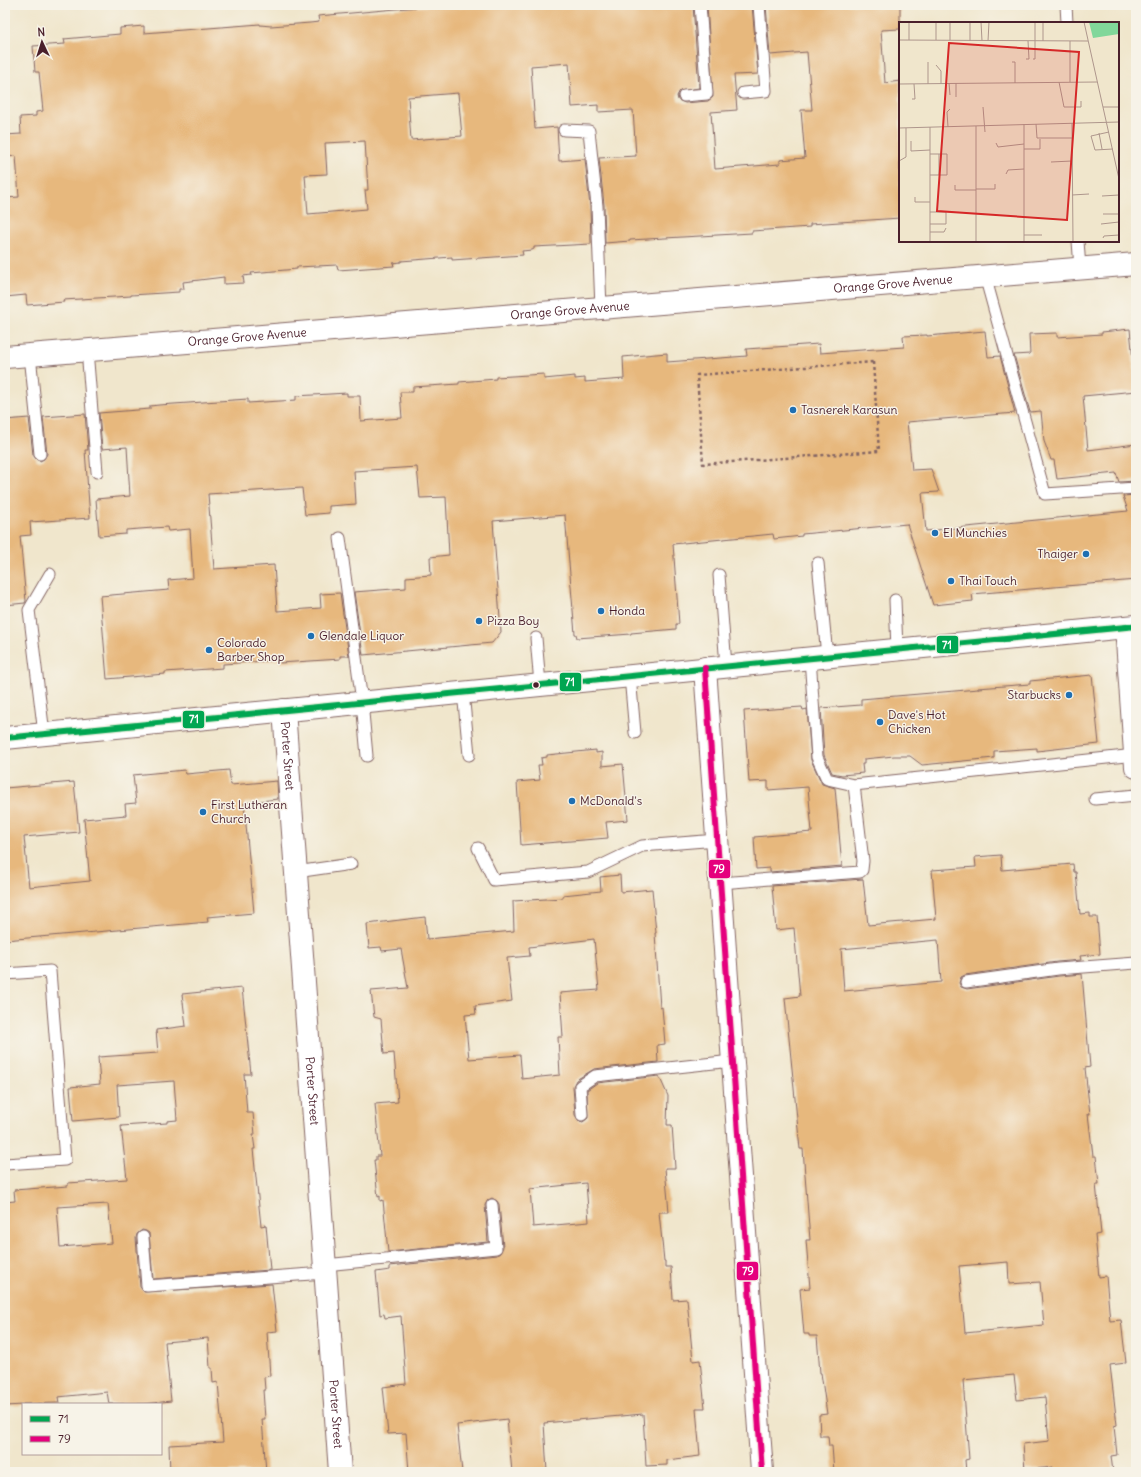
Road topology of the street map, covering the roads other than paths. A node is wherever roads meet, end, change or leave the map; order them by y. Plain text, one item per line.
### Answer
1 (700, 5) edge
2 (759, 5) edge
3 (1066, 5) edge
4 (1067, 22) edge
5 (743, 93) dead end
6 (684, 96) dead end
7 (564, 130) dead end
8 (1078, 242) edge
9 (1136, 264) edge
10 (1080, 268) junction
11 (985, 276) junction
12 (601, 308) junction
13 (87, 350) junction
14 (30, 355) junction
15 (5, 357) edge
16 (40, 454) dead end
17 (97, 472) dead end
18 (1136, 488) edge
19 (340, 538) dead end
20 (818, 563) dead end
21 (50, 574) dead end
22 (719, 575) dead end
23 (895, 600) dead end
24 (1131, 627) edge
25 (536, 638) dead end
26 (897, 649) junction
27 (818, 657) junction
28 (715, 667) junction
29 (630, 676) junction
30 (540, 684) junction
31 (463, 692) junction
32 (362, 702) junction
33 (284, 710) junction
34 (44, 734) junction
35 (635, 734) dead end
36 (5, 738) edge
37 (469, 755) dead end
38 (367, 756) dead end
39 (1136, 761) edge
40 (854, 785) junction
41 (1136, 795) edge
42 (1095, 799) dead end
43 (717, 840) junction
44 (478, 848) dead end
45 (352, 864) dead end
46 (296, 872) junction
47 (720, 883) junction
48 (1136, 962) edge
49 (5, 974) edge
50 (966, 982) dead end
51 (732, 1061) junction
52 (582, 1115) dead end
53 (5, 1164) edge
54 (492, 1205) dead end
55 (143, 1236) dead end
56 (325, 1269) junction
57 (340, 1472) edge
58 (762, 1472) edge

1 - 6 lane
2 - 5 lane
3 - 4 lane
7 - 12 lane
8 - 10 lane
9 - 10 street, Orange Grove Avenue
10 - 11 street, Orange Grove Avenue
11 - 12 street, Orange Grove Avenue
11 - 18 lane
12 - 13 street, Orange Grove Avenue
13 - 14 street, Orange Grove Avenue
13 - 17 lane
14 - 15 street, Orange Grove Avenue
14 - 16 lane
19 - 32 lane
20 - 27 lane
21 - 34 lane
22 - 28 lane
23 - 26 lane
24 - 26 street
24 - 39 street
25 - 30 lane
26 - 27 street
27 - 28 street
27 - 40 lane
28 - 29 street
28 - 43 street
29 - 30 street
29 - 35 lane
30 - 31 street
31 - 32 street
31 - 37 lane
32 - 33 street
32 - 38 lane
33 - 34 street
33 - 46 street, Porter Street
34 - 36 street
39 - 40 lane
40 - 47 lane
41 - 42 lane
43 - 44 lane
43 - 47 street
45 - 46 lane
46 - 56 street, Porter Street
47 - 51 street
48 - 50 lane
49 - 53 lane
51 - 52 lane
51 - 58 street
54 - 56 lane
55 - 56 lane
56 - 57 street, Porter Street

